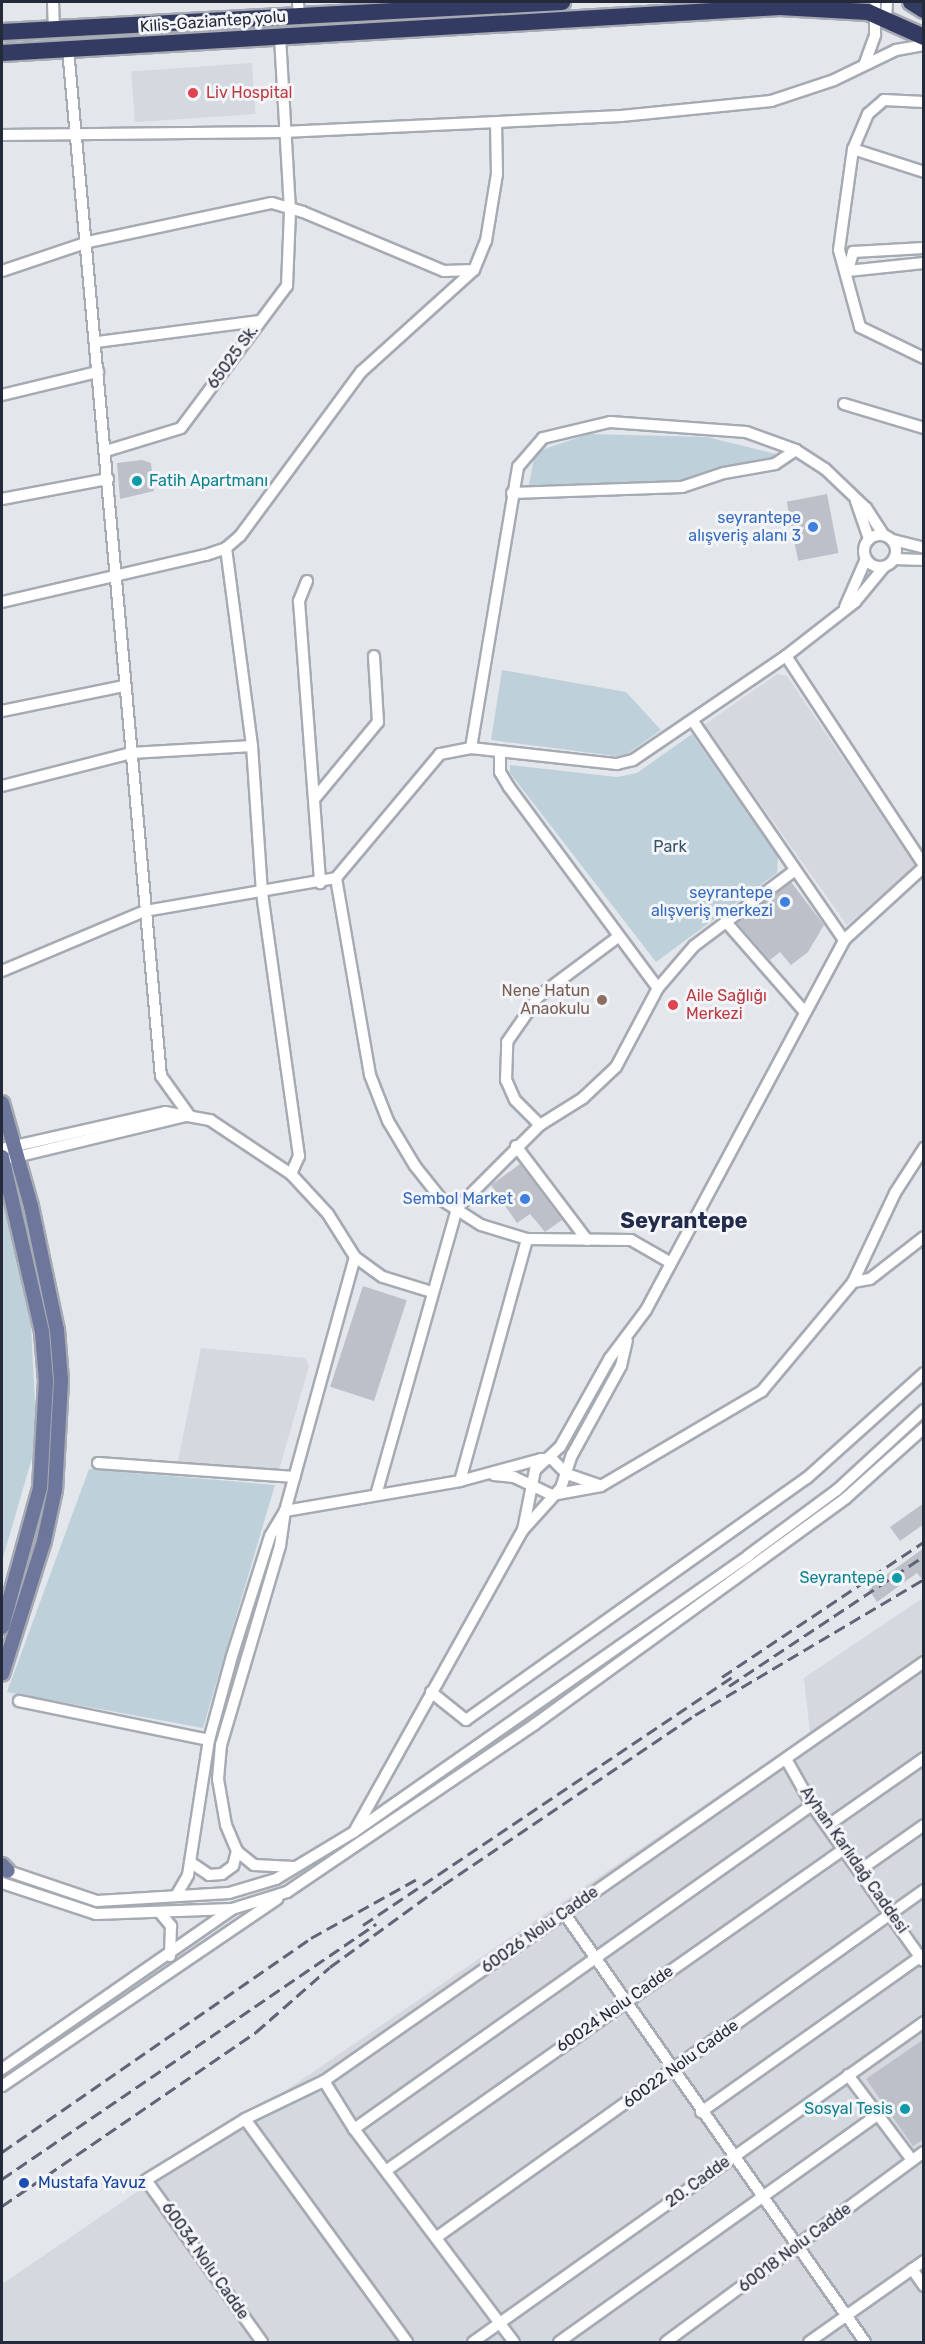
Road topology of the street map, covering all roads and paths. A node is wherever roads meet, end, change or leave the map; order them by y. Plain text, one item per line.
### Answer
1 (53, 2) edge
2 (562, 2) edge
3 (910, 2) edge
4 (430, 5) edge
5 (378, 7) edge
6 (298, 9) edge
7 (880, 9) edge
8 (924, 10) edge
9 (54, 29) junction
10 (2, 32) edge
11 (280, 36) junction
12 (924, 37) edge
13 (924, 45) edge
14 (68, 49) junction
15 (2, 53) edge
16 (865, 63) junction
17 (924, 102) edge
18 (496, 123) junction
19 (282, 132) junction
20 (75, 133) junction
21 (2, 135) edge
22 (854, 149) junction
23 (924, 172) edge
24 (290, 210) junction
25 (88, 242) junction
26 (924, 248) edge
27 (924, 263) edge
28 (2, 270) edge
29 (474, 270) junction
30 (848, 271) junction
31 (259, 321) junction
32 (98, 342) junction
33 (924, 358) edge
34 (98, 372) junction
35 (2, 395) edge
36 (844, 404) dead end
37 (924, 428) edge
38 (796, 450) junction
39 (106, 451) junction
40 (108, 479) junction
41 (512, 494) junction
42 (2, 499) edge
43 (856, 500) junction
44 (888, 537) junction
45 (869, 538) junction
46 (226, 548) junction
47 (924, 548) edge
48 (866, 559) junction
49 (894, 559) junction
50 (924, 560) edge
51 (884, 567) junction
52 (114, 575) junction
53 (307, 581) dead end
54 (2, 602) edge
55 (845, 607) junction
56 (374, 656) dead end
57 (786, 656) junction
58 (124, 686) junction
59 (2, 711) edge
60 (692, 720) junction
61 (252, 746) junction
62 (471, 748) junction
63 (131, 753) junction
64 (500, 753) junction
65 (2, 786) edge
66 (316, 797) junction
67 (924, 866) edge
68 (794, 871) junction
69 (336, 878) junction
70 (320, 883) junction
71 (262, 893) junction
72 (145, 911) junction
73 (726, 922) junction
74 (618, 938) junction
75 (844, 940) junction
76 (2, 970) edge
77 (658, 988) junction
78 (804, 1011) junction
79 (2, 1103) edge
80 (189, 1114) junction
81 (540, 1125) junction
82 (516, 1146) junction
83 (924, 1148) edge
84 (7, 1154) edge
85 (291, 1174) junction
86 (457, 1209) junction
87 (924, 1237) edge
88 (527, 1239) junction
89 (587, 1240) junction
90 (355, 1257) junction
91 (671, 1263) junction
92 (854, 1282) junction
93 (432, 1292) junction
94 (627, 1341) junction
95 (924, 1373) edge
96 (924, 1410) edge
97 (924, 1428) edge
98 (541, 1459) junction
99 (98, 1463) dead end
100 (486, 1474) junction
101 (567, 1474) junction
102 (295, 1478) junction
103 (460, 1481) junction
104 (533, 1484) junction
105 (601, 1486) junction
106 (376, 1495) junction
107 (552, 1495) junction
108 (285, 1511) junction
109 (523, 1530) junction
110 (2, 1627) edge
111 (924, 1662) edge
112 (2, 1674) edge
113 (430, 1692) junction
114 (19, 1701) dead end
115 (209, 1740) junction
116 (924, 1758) edge
117 (786, 1759) junction
118 (812, 1805) junction
119 (924, 1825) edge
120 (827, 1826) junction
121 (354, 1832) junction
122 (844, 1849) junction
123 (237, 1851) junction
124 (190, 1862) junction
125 (299, 1866) junction
126 (860, 1870) junction
127 (3, 1875) edge
128 (276, 1879) junction
129 (924, 1890) edge
130 (287, 1892) junction
131 (176, 1896) junction
132 (232, 1909) junction
133 (564, 1913) junction
134 (891, 1913) junction
135 (161, 1914) junction
136 (170, 1956) junction
137 (922, 1957) edge
138 (596, 1958) junction
139 (626, 2001) junction
140 (924, 2022) edge
141 (2, 2069) edge
142 (673, 2070) junction
143 (848, 2075) junction
144 (324, 2081) junction
145 (2, 2086) edge
146 (701, 2112) junction
147 (876, 2116) junction
148 (245, 2119) junction
149 (354, 2129) junction
150 (924, 2152) edge
151 (732, 2158) junction
152 (912, 2160) junction
153 (387, 2170) junction
154 (146, 2180) joint
155 (763, 2200) junction
156 (437, 2237) junction
157 (797, 2248) junction
158 (924, 2261) edge
159 (912, 2270) junction
160 (924, 2286) edge
161 (846, 2316) junction
162 (500, 2323) junction
163 (262, 2343) edge
164 (407, 2343) edge
165 (473, 2343) edge
166 (514, 2343) edge
167 (559, 2343) edge
168 (666, 2343) edge
169 (809, 2343) edge
170 (865, 2343) edge

1 - 9 street
2 - 4 highway, Kilis-Gaziantep yolu
3 - 8 highway
4 - 5 highway, Kilis-Gaziantep yolu
5 - 6 highway, Kilis-Gaziantep yolu
6 - 9 highway, Kilis-Gaziantep yolu
7 - 11 highway, Kilis-Gaziantep yolu
7 - 12 highway, Kilis-Gaziantep yolu
7 - 16 street
9 - 10 highway, Kilis-Gaziantep yolu
11 - 14 highway, Kilis-Gaziantep yolu
11 - 19 street, 65025 Sk.
13 - 16 street
14 - 15 highway, Kilis-Gaziantep yolu
14 - 20 street
16 - 18 street
17 - 22 street
18 - 19 street
18 - 29 street
19 - 20 street
19 - 24 street, 65025 Sk.
20 - 21 street
20 - 25 street
22 - 23 street
22 - 30 street
24 - 25 street
24 - 29 street
24 - 31 street, 65025 Sk.
25 - 28 street
25 - 32 street
26 - 30 street
27 - 30 street
29 - 46 street
30 - 33 street
31 - 32 street
31 - 39 street, 65025 Sk.
32 - 34 street
34 - 35 street
34 - 39 street
36 - 37 street
38 - 41 street
38 - 41 street
38 - 43 street
39 - 40 street
40 - 42 street
40 - 52 street
41 - 62 street
43 - 44 street
43 - 45 street
44 - 45 street
44 - 47 street
44 - 49 street
45 - 48 street
46 - 52 street
46 - 61 street
48 - 51 street
48 - 55 street
49 - 50 street
49 - 51 street
51 - 55 street
52 - 54 street
52 - 58 street
53 - 66 street
55 - 57 street
56 - 66 street
57 - 60 street
57 - 67 street
58 - 59 street
58 - 63 street
60 - 64 street
60 - 68 street
61 - 63 street
61 - 71 street
62 - 64 street
62 - 69 street
63 - 65 street
63 - 72 street
64 - 74 street
66 - 70 street
67 - 75 street
68 - 73 street
68 - 75 street
69 - 70 street
69 - 86 street
70 - 71 street
71 - 72 street
71 - 85 street
72 - 76 street
72 - 80 street
73 - 77 street
73 - 78 street
74 - 77 street
74 - 81 street
75 - 78 street
77 - 81 street
78 - 91 street
79 - 84 main road
80 - 84 street
80 - 85 street
81 - 82 street
82 - 86 street
82 - 89 street
83 - 92 street
84 - 110 main road
84 - 112 main road
85 - 90 street
86 - 88 street
86 - 93 street
87 - 92 street
88 - 89 street
88 - 103 street
89 - 91 street
90 - 93 street
90 - 102 street
91 - 94 street
92 - 105 street
93 - 106 street
94 - 98 street
94 - 101 street
95 - 113 street
96 - 121 street
97 - 130 street
98 - 100 street
98 - 101 street
98 - 104 street
99 - 102 street
100 - 103 street
100 - 104 street
101 - 105 street
101 - 107 street
102 - 108 street
103 - 106 street
104 - 107 street
104 - 109 street
105 - 107 street
106 - 108 street
107 - 109 street
108 - 115 street
108 - 123 street
109 - 113 street
111 - 117 street, 60026 Nolu Cadde
113 - 121 street
114 - 115 street
115 - 124 street
116 - 120 street
117 - 118 street, Ayhan Karlıdağ Caddesi
117 - 133 street, 60026 Nolu Cadde
118 - 120 street, Ayhan Karlıdağ Caddesi
118 - 138 street
119 - 126 street
120 - 122 street, Ayhan Karlıdağ Caddesi
121 - 125 street
122 - 126 street, Ayhan Karlıdağ Caddesi
122 - 139 street, 60024 Nolu Cadde
123 - 124 street
123 - 125 street
124 - 131 street
125 - 128 street
126 - 134 street, Ayhan Karlıdağ Caddesi
127 - 131 street
127 - 135 street
128 - 131 street
128 - 132 street
129 - 134 street, 60022 Nolu Cadde
130 - 132 street
130 - 145 street
132 - 135 street
132 - 136 street
133 - 138 street
133 - 144 street, 60026 Nolu Cadde
134 - 137 street, Ayhan Karlıdağ Caddesi
134 - 142 street, 60022 Nolu Cadde
135 - 136 street
136 - 141 street
137 - 146 street
138 - 139 street
138 - 149 street
139 - 142 street
139 - 153 street, 60024 Nolu Cadde
140 - 143 street, 20. Cadde
142 - 146 street
142 - 156 street, 60022 Nolu Cadde
143 - 147 street
143 - 151 street, 20. Cadde
144 - 148 street, 60026 Nolu Cadde
144 - 149 street
146 - 151 street
147 - 152 street
147 - 155 street
148 - 154 street, 60026 Nolu Cadde
148 - 164 street
149 - 153 street
150 - 152 street, 60018 Nolu Cadde
151 - 155 street
151 - 162 street, 20. Cadde
152 - 157 street, 60018 Nolu Cadde
153 - 156 street
154 - 163 street, 60034 Nolu Cadde
155 - 157 street
155 - 167 street
156 - 162 street
157 - 161 street
157 - 168 street, 60018 Nolu Cadde
158 - 159 street
159 - 160 street
159 - 161 street
161 - 169 street
161 - 170 street
162 - 165 street, 20. Cadde
162 - 166 street

